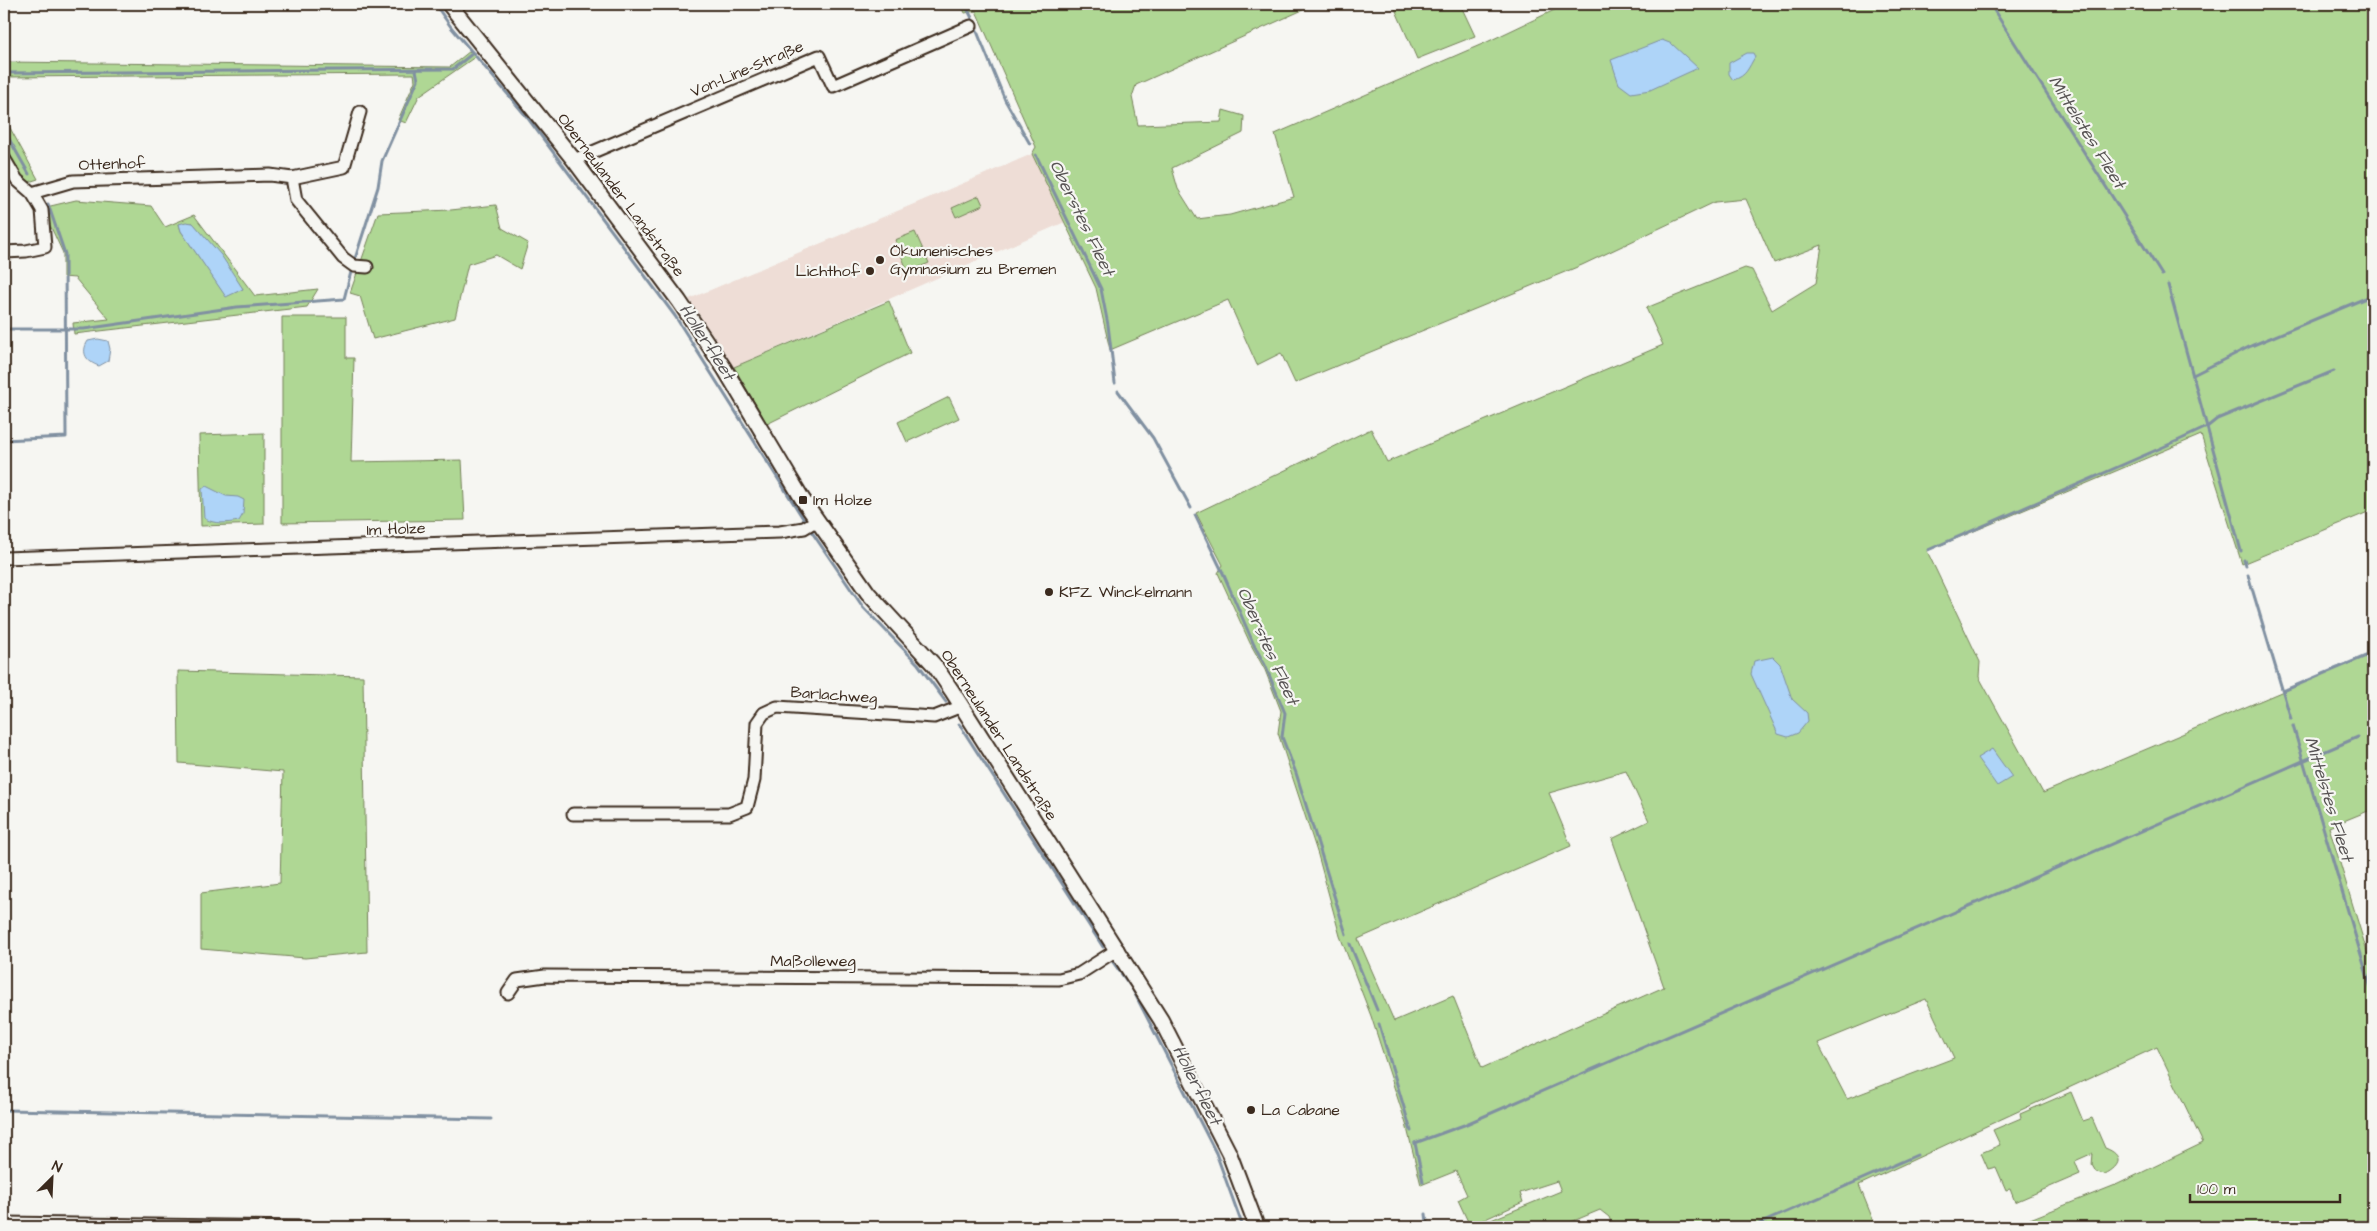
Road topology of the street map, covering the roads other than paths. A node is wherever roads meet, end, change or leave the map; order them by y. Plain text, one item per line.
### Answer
1 (449, 4) edge
2 (971, 26) dead end
3 (360, 112) dead end
4 (4, 158) edge
5 (574, 160) junction
6 (292, 178) junction
7 (32, 192) junction
8 (4, 252) edge
9 (367, 267) dead end
10 (810, 524) junction
11 (4, 558) edge
12 (962, 706) junction
13 (573, 814) dead end
14 (1118, 949) junction
15 (508, 993) dead end
16 (4, 1223) edge
17 (194, 1226) edge
18 (306, 1227) edge
19 (1256, 1227) edge

1 - 5 street, Oberneulander Landstraße
2 - 5 street, Von-Line-Straße
3 - 6 street, Ottenhof
4 - 7 street
5 - 10 street, Oberneulander Landstraße
6 - 7 street, Ottenhof
6 - 9 street
7 - 8 street
10 - 11 street, Im Holze
10 - 12 street, Oberneulander Landstraße
12 - 13 street, Barlachweg
12 - 14 street, Oberneulander Landstraße
14 - 15 street, Maßolleweg
14 - 19 street, Oberneulander Landstraße
16 - 17 street
17 - 18 street

